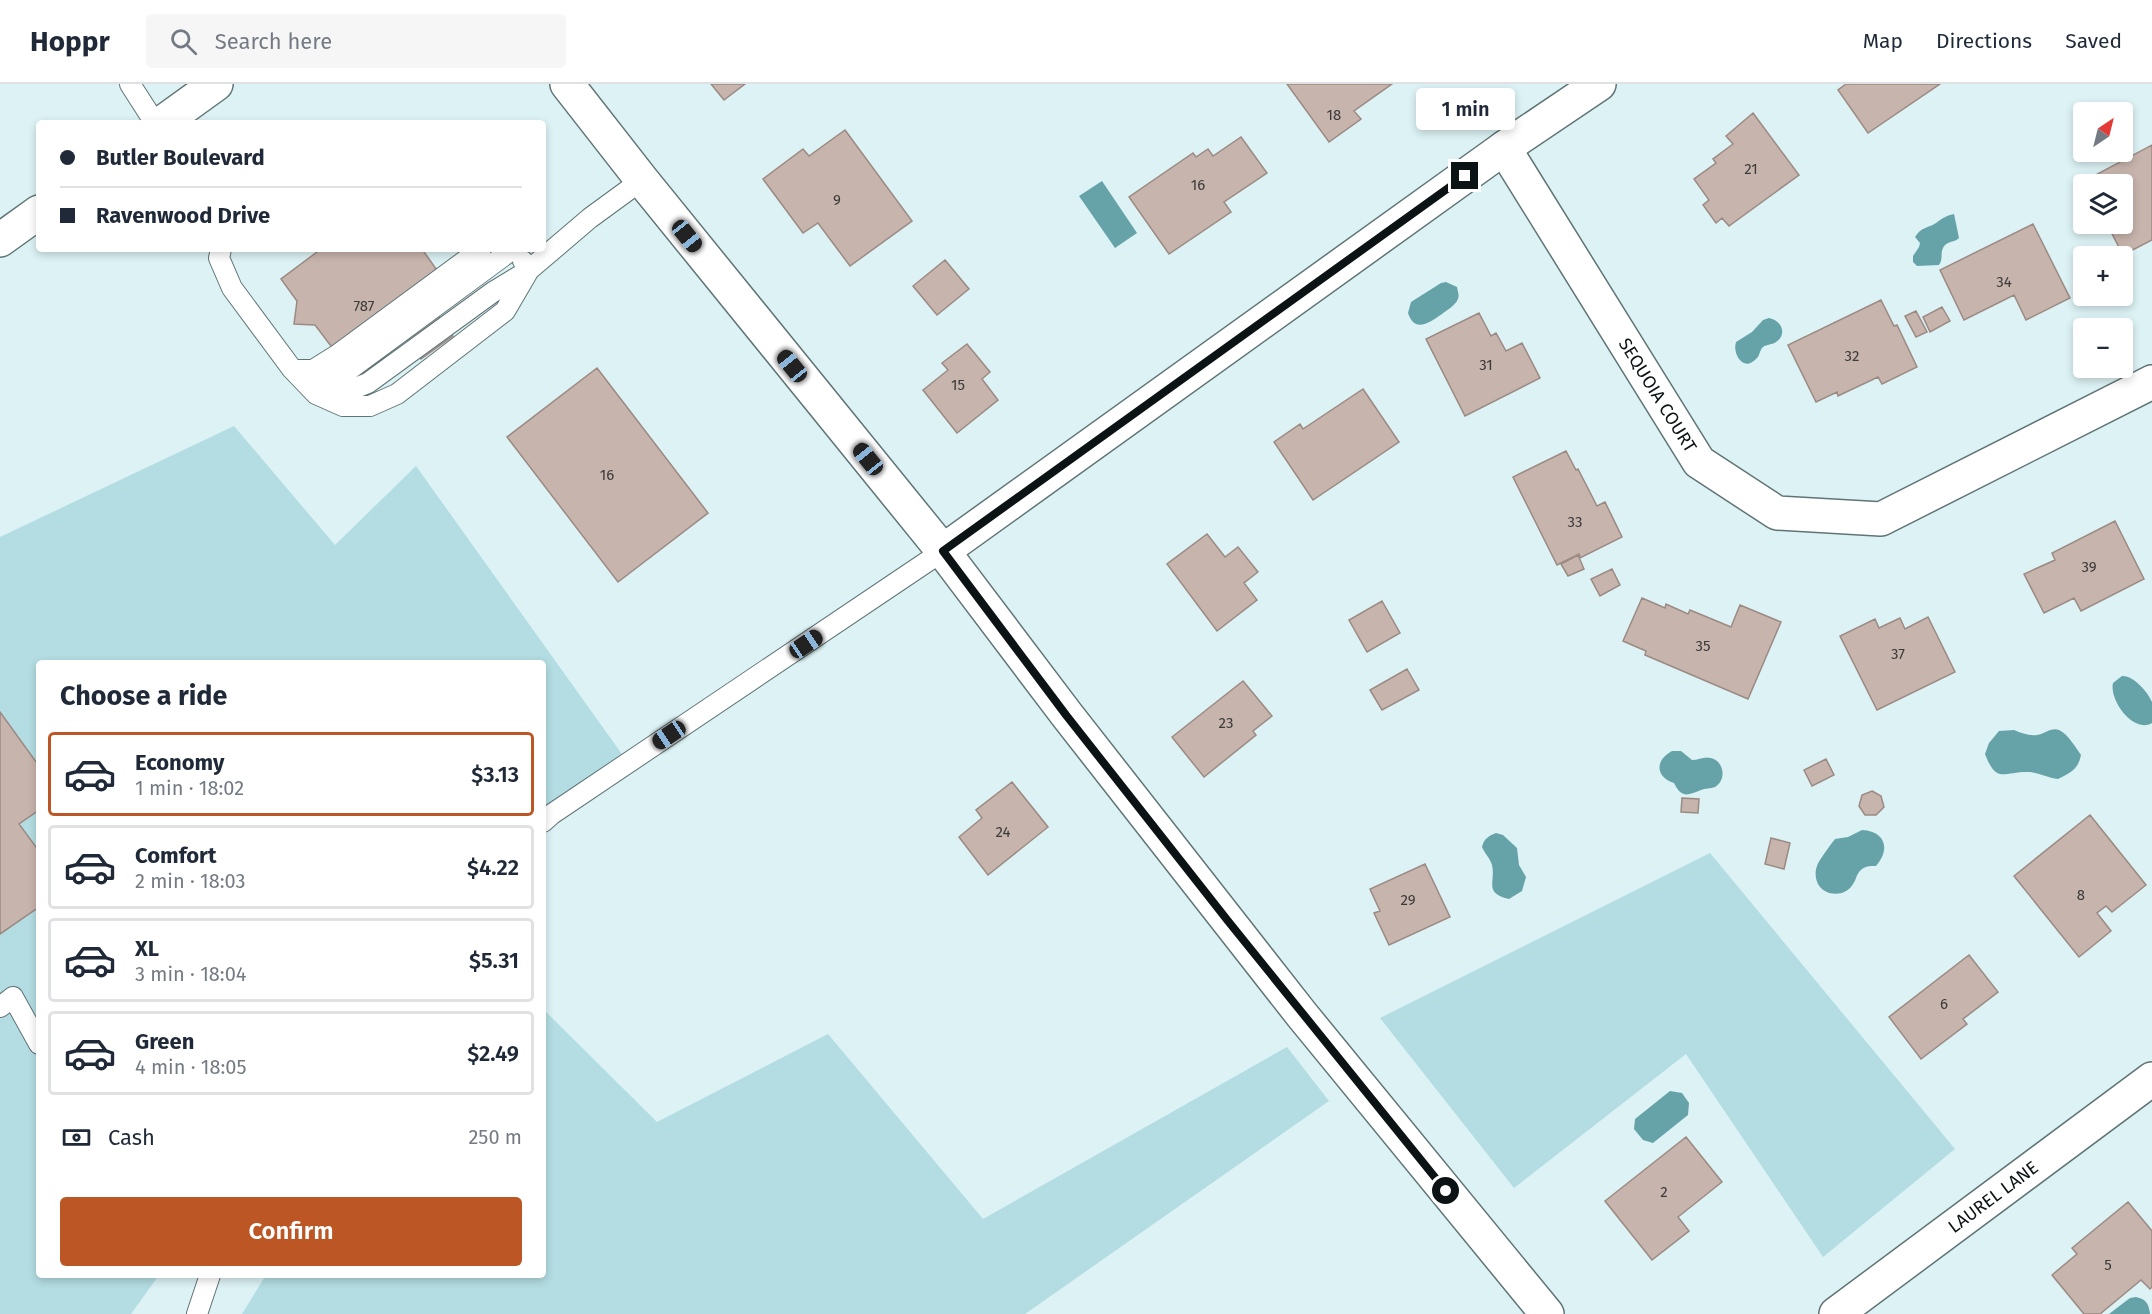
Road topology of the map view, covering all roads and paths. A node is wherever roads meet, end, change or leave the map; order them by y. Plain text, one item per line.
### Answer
1 (130, 84) edge
2 (216, 84) edge
3 (567, 84) edge
4 (1599, 84) edge
5 (153, 120) edge
6 (166, 120) edge
7 (1504, 148) junction
8 (642, 180) junction
9 (36, 214) edge
10 (3, 232) edge
11 (220, 252) edge
12 (477, 252) edge
13 (509, 252) edge
14 (515, 252) edge
15 (529, 270) junction
16 (292, 369) junction
17 (2152, 382) edge
18 (943, 551) junction
19 (546, 819) edge
20 (0, 1007) edge
21 (36, 1039) edge
22 (2150, 1084) edge
23 (209, 1278) edge
24 (197, 1314) edge
25 (1547, 1314) edge
26 (1836, 1314) edge

1 - 5 lane
2 - 6 main road
3 - 8 main road
4 - 7 main road
7 - 17 main road, SEQUOIA COURT
7 - 18 main road
8 - 15 lane
8 - 18 main road
9 - 10 main road
11 - 16 lane
12 - 16 lane
13 - 16 lane
14 - 15 lane
15 - 16 lane
18 - 19 lane
18 - 25 main road
20 - 21 lane
22 - 26 main road, LAUREL LANE
23 - 24 lane

